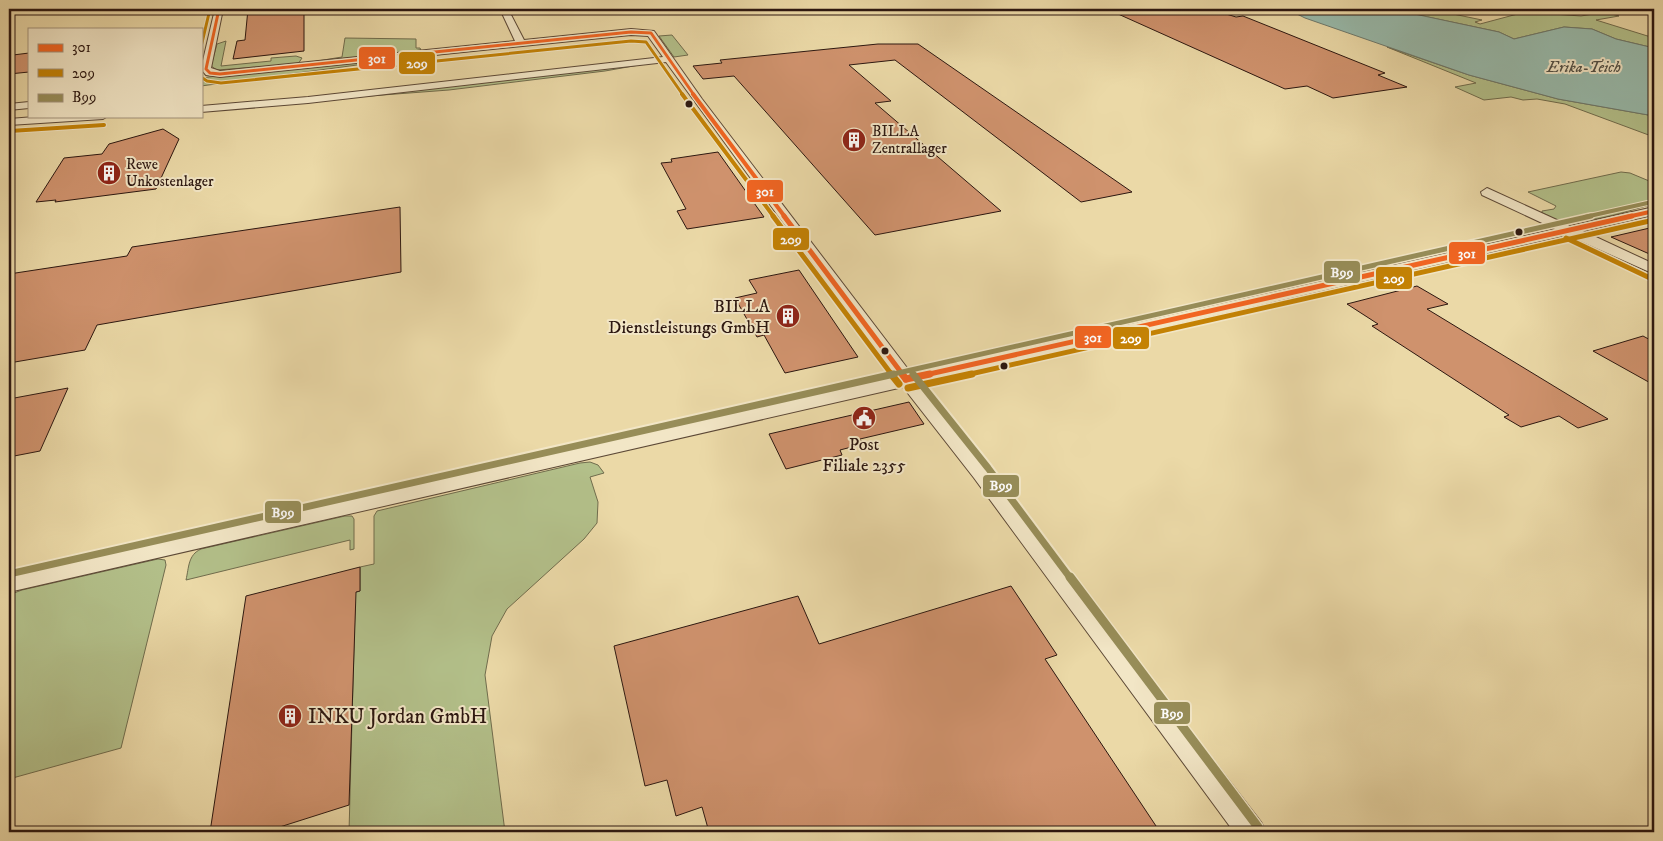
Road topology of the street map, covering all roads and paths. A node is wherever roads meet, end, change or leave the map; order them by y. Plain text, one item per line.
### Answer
1 (219, 9) edge
2 (504, 9) edge
3 (521, 43) junction
4 (669, 59) junction
5 (210, 74) edge
6 (28, 105) edge
7 (9, 107) edge
8 (202, 109) edge
9 (72, 118) edge
10 (9, 122) edge
11 (1487, 192) dead end
12 (1654, 211) edge
13 (1570, 230) junction
14 (1654, 270) edge
15 (906, 379) junction
16 (9, 583) edge
17 (1251, 832) edge

1 - 5 street
2 - 3 street
3 - 4 street
3 - 5 street
4 - 8 street
4 - 15 street
6 - 7 street
9 - 10 street
11 - 13 street
12 - 13 street
13 - 14 street
13 - 15 street
15 - 16 street
15 - 17 street

